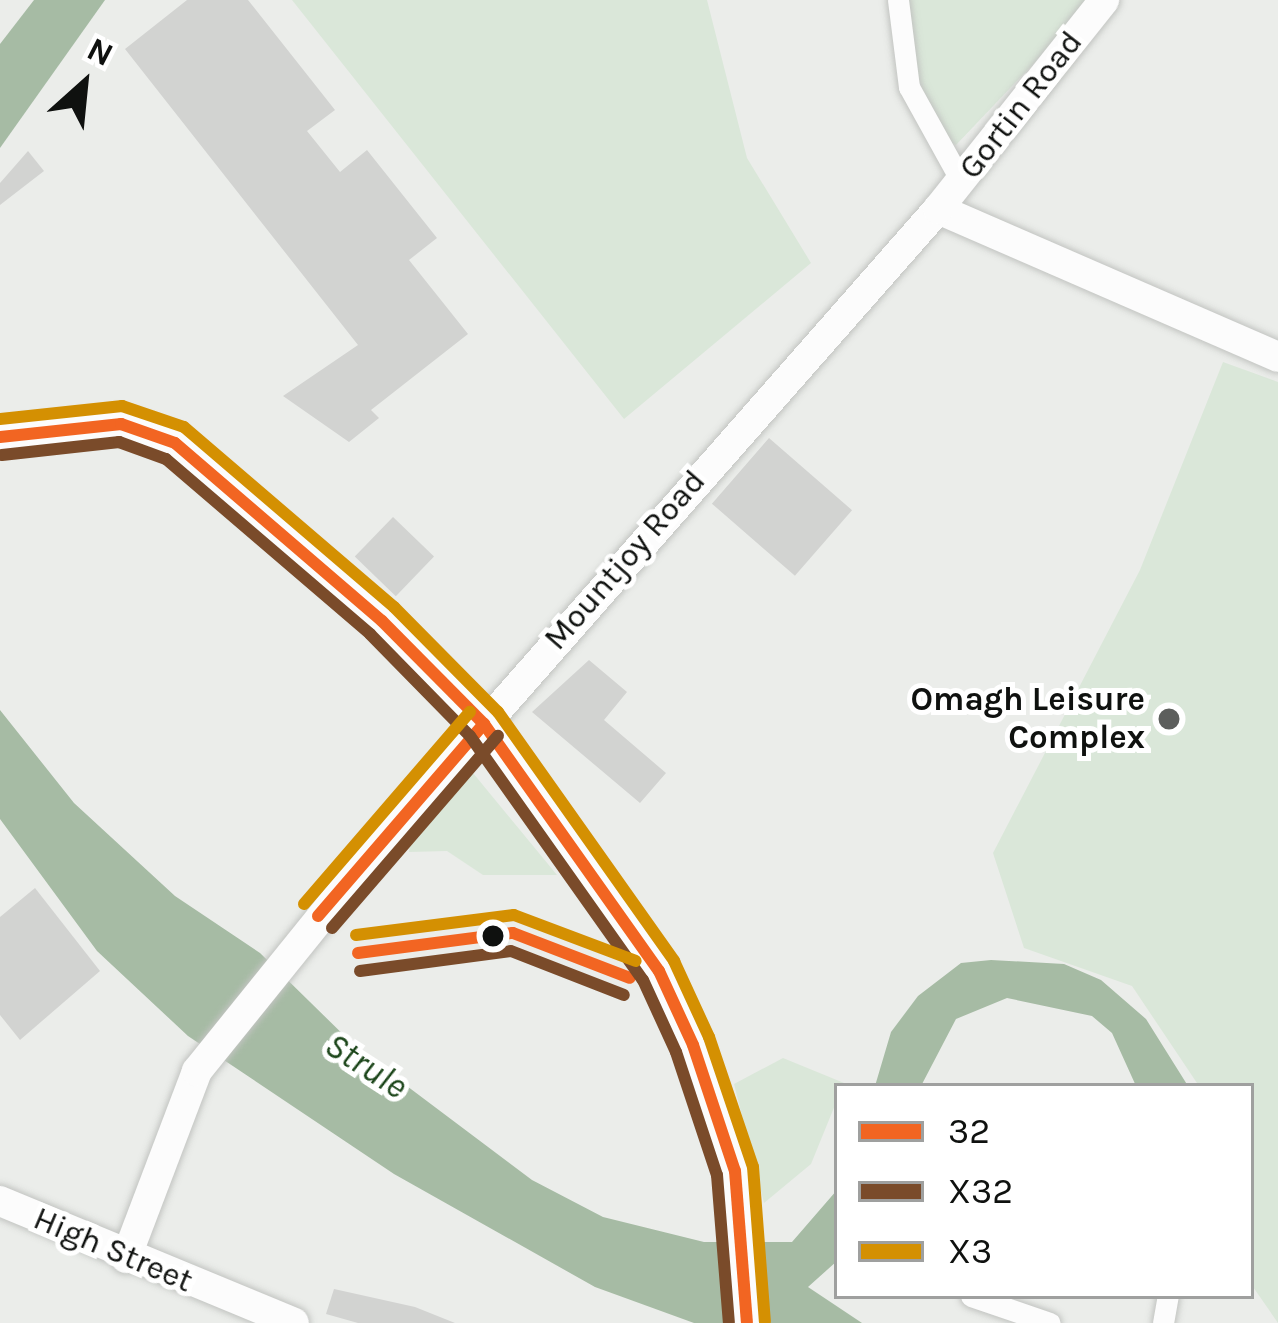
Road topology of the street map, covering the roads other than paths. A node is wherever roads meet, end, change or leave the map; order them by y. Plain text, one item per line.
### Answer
1 (898, 0) edge
2 (1104, 0) edge
3 (961, 181) junction
4 (938, 209) junction
5 (1278, 357) edge
6 (0, 437) edge
7 (484, 724) junction
8 (0, 1201) edge
9 (126, 1258) junction
10 (980, 1299) edge
11 (294, 1323) edge
12 (747, 1323) edge
13 (1050, 1323) edge

1 - 3 street
2 - 3 main road, Gortin Road
3 - 4 main road, Gortin Road
4 - 5 main road
4 - 7 main road, Mountjoy Road
6 - 7 main road
7 - 9 main road, Mountjoy Road
7 - 12 main road
8 - 9 main road, High Street
9 - 11 main road, High Street
10 - 13 street

